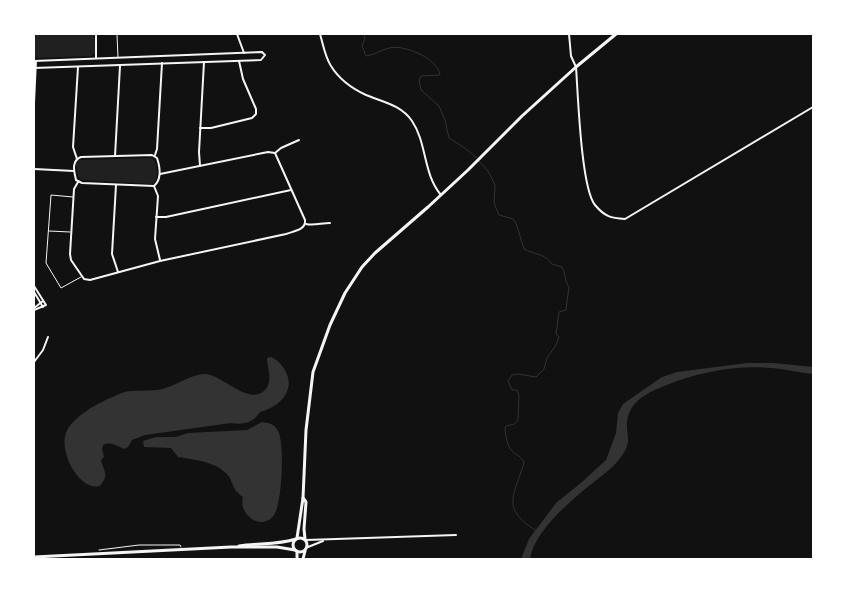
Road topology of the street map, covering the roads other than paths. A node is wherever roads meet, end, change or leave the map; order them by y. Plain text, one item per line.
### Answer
1 (96, 34) edge
2 (117, 34) edge
3 (237, 34) edge
4 (320, 34) edge
5 (569, 34) edge
6 (616, 34) edge
7 (244, 52) junction
8 (118, 57) junction
9 (96, 58) junction
10 (35, 61) edge
11 (239, 61) junction
12 (204, 62) junction
13 (162, 63) junction
14 (120, 65) junction
15 (78, 66) junction
16 (576, 67) junction
17 (35, 68) edge
18 (34, 103) edge
19 (813, 107) edge
20 (200, 128) junction
21 (298, 140) dead end
22 (275, 153) junction
23 (155, 155) junction
24 (115, 156) junction
25 (77, 159) junction
26 (200, 166) junction
27 (34, 169) edge
28 (74, 171) junction
29 (160, 174) junction
30 (78, 182) junction
31 (116, 185) junction
32 (154, 186) junction
33 (292, 190) junction
34 (441, 195) junction
35 (74, 197) junction
36 (156, 216) junction
37 (330, 223) dead end
38 (306, 224) junction
39 (48, 231) junction
40 (72, 232) junction
41 (160, 261) junction
42 (118, 272) junction
43 (81, 277) junction
44 (34, 286) edge
45 (34, 292) edge
46 (43, 301) junction
47 (40, 303) junction
48 (42, 307) junction
49 (34, 309) edge
50 (48, 337) dead end
51 (34, 362) edge
52 (303, 498) junction
53 (456, 535) dead end
54 (296, 538) junction
55 (306, 539) junction
56 (325, 540) junction
57 (231, 547) junction
58 (306, 548) junction
59 (296, 550) junction
60 (34, 557) edge
61 (297, 559) edge
62 (303, 559) edge

1 - 9 street
2 - 8 lane
3 - 7 street
4 - 34 street
5 - 16 street
6 - 16 main road
7 - 8 street
7 - 11 street
8 - 9 street
9 - 10 street
10 - 17 street
11 - 12 street
11 - 20 street
12 - 13 street
12 - 20 street
13 - 14 street
13 - 23 street
14 - 15 street
14 - 24 street
15 - 17 street
15 - 25 street
16 - 19 street
16 - 34 main road
17 - 18 street
20 - 26 street
21 - 22 street
22 - 26 street
22 - 33 street
23 - 24 street
23 - 29 street
24 - 25 street
25 - 28 street
26 - 29 street
27 - 28 street
28 - 30 street
29 - 32 street
30 - 31 street
30 - 35 street
31 - 32 street
31 - 42 street
32 - 36 street
33 - 36 street
33 - 38 street
34 - 52 main road
35 - 39 lane
35 - 40 street
36 - 41 street
37 - 38 street
38 - 41 street
39 - 40 lane
39 - 43 lane
40 - 43 street
41 - 42 street
42 - 43 street
44 - 46 street
45 - 47 street
46 - 47 street
46 - 48 street
47 - 48 street
47 - 49 street
48 - 49 street
50 - 51 street
52 - 54 main road
52 - 55 main road
53 - 56 street
54 - 55 main road
54 - 57 main road
54 - 59 main road
55 - 56 street
55 - 58 main road
56 - 58 street
57 - 59 main road
57 - 60 main road
58 - 59 main road
58 - 62 main road
59 - 61 main road

